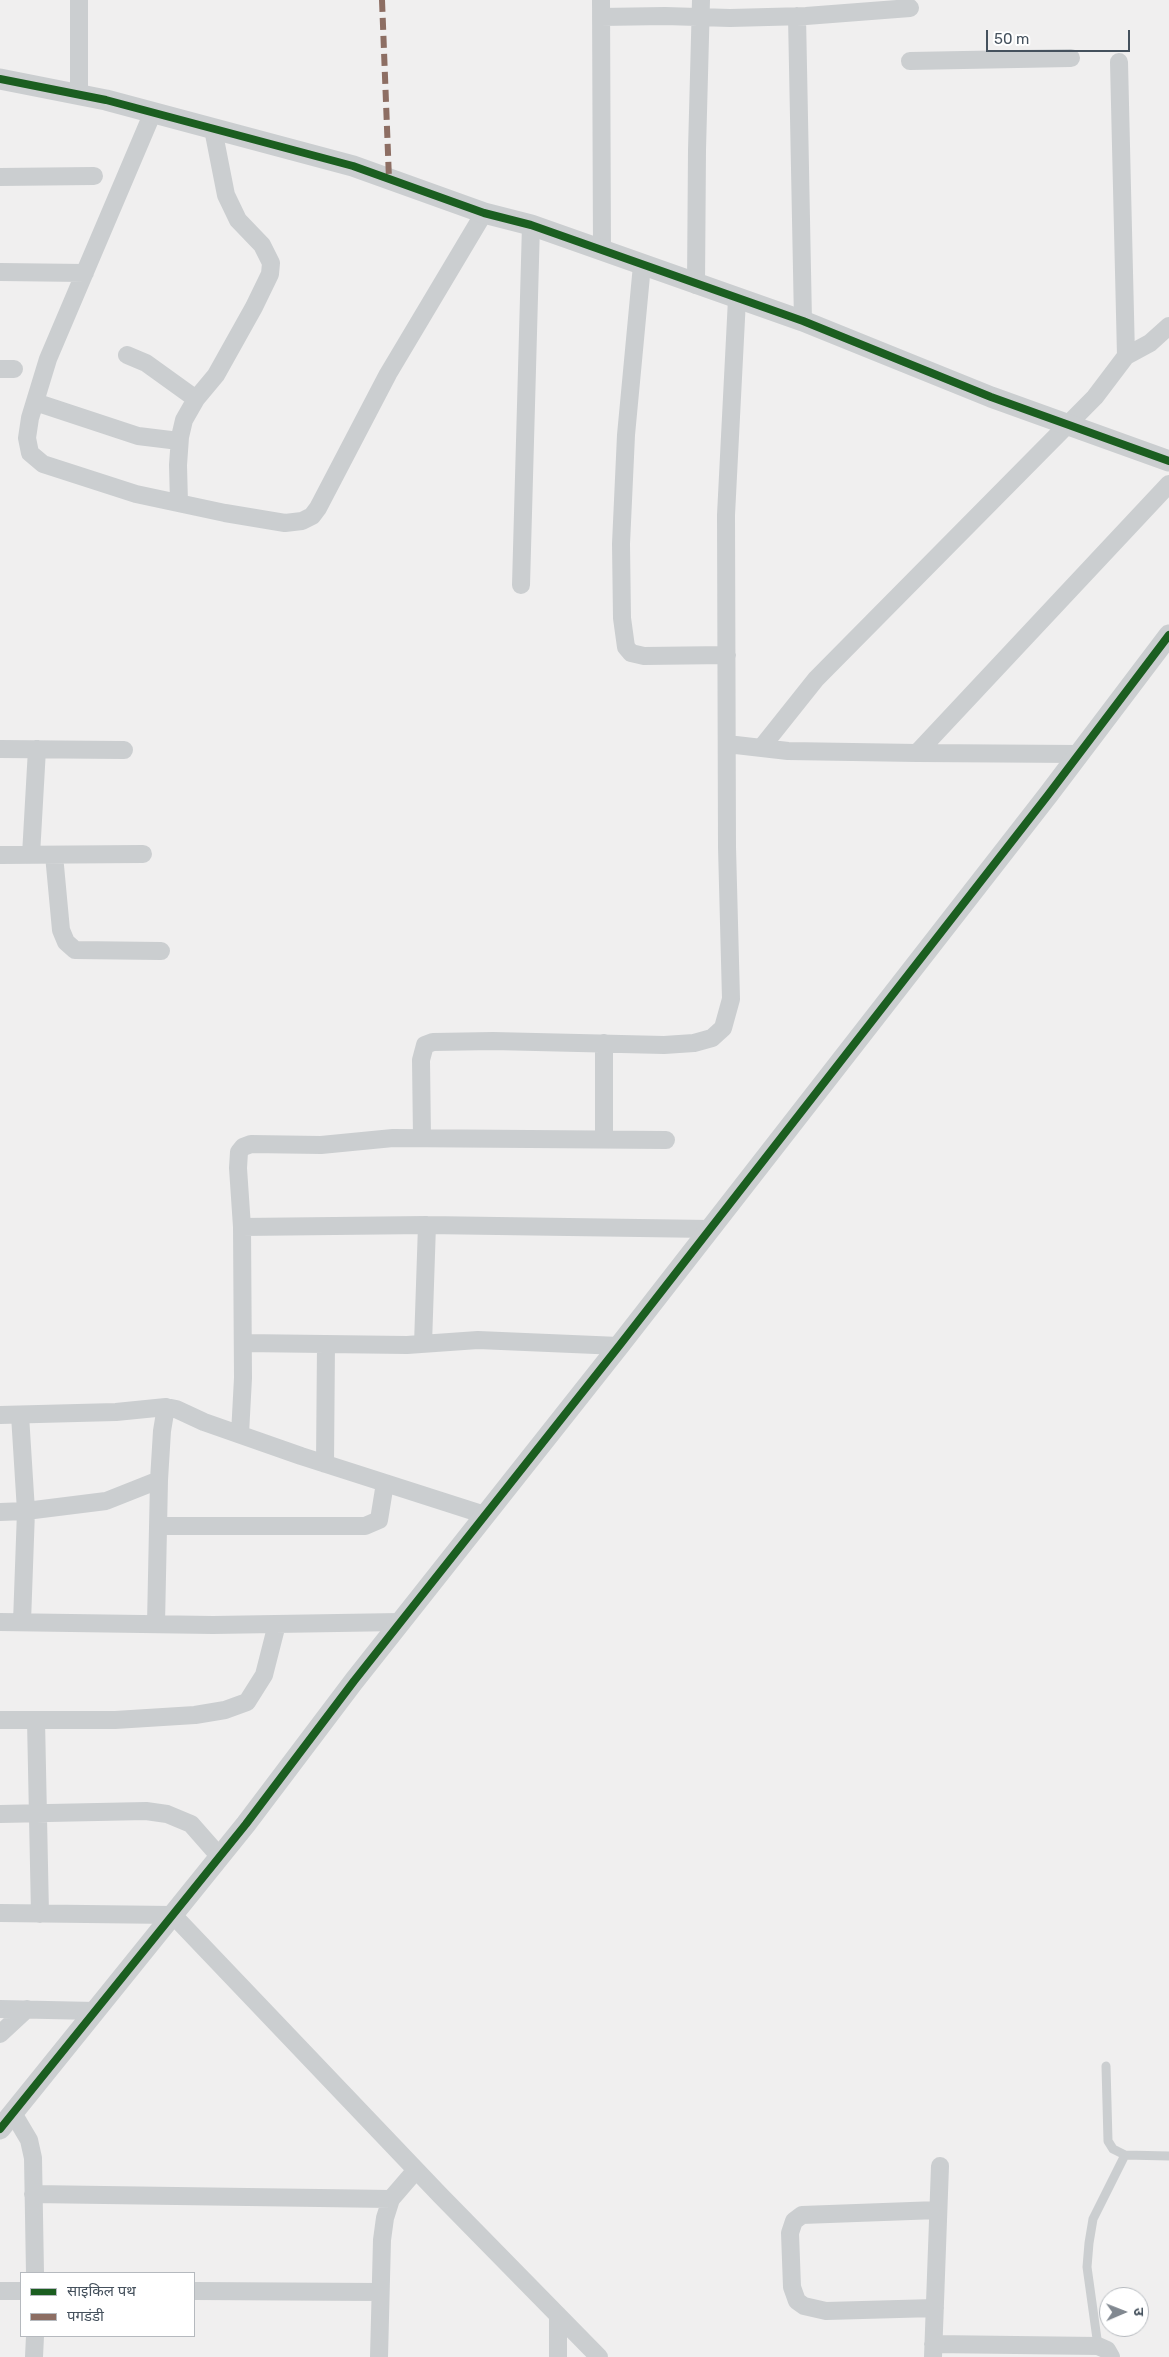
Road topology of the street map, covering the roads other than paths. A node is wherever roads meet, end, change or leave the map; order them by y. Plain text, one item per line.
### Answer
1 (79, 0) edge
2 (702, 8) edge
3 (910, 8) dead end
4 (601, 9) edge
5 (797, 16) junction
6 (1072, 58) dead end
7 (910, 61) dead end
8 (1120, 62) dead end
9 (0, 79) edge
10 (78, 94) junction
11 (153, 112) junction
12 (213, 128) junction
13 (94, 176) dead end
14 (0, 177) edge
15 (484, 213) junction
16 (531, 225) junction
17 (602, 250) junction
18 (642, 265) junction
19 (0, 272) edge
20 (85, 273) junction
21 (696, 285) junction
22 (737, 299) junction
23 (804, 321) junction
24 (1169, 326) edge
25 (127, 355) dead end
26 (1126, 356) junction
27 (196, 399) junction
28 (35, 402) junction
29 (1068, 424) junction
30 (180, 441) junction
31 (1169, 461) edge
32 (1169, 484) edge
33 (179, 503) junction
34 (521, 585) dead end
35 (1169, 635) edge
36 (727, 655) junction
37 (727, 744) junction
38 (761, 748) junction
39 (0, 749) edge
40 (37, 750) junction
41 (124, 750) dead end
42 (917, 752) junction
43 (1079, 754) junction
44 (143, 854) dead end
45 (0, 855) edge
46 (31, 855) junction
47 (54, 855) junction
48 (161, 951) dead end
49 (604, 1042) junction
50 (422, 1138) junction
51 (604, 1139) junction
52 (666, 1140) dead end
53 (427, 1225) junction
54 (242, 1227) junction
55 (710, 1229) junction
56 (243, 1343) junction
57 (326, 1344) junction
58 (423, 1344) junction
59 (619, 1346) junction
60 (166, 1408) junction
61 (0, 1415) edge
62 (20, 1415) junction
63 (240, 1434) junction
64 (326, 1464) junction
65 (159, 1480) junction
66 (385, 1483) junction
67 (0, 1512) edge
68 (26, 1512) junction
69 (485, 1515) junction
70 (158, 1526) junction
71 (0, 1622) edge
72 (22, 1622) junction
73 (400, 1622) junction
74 (156, 1624) junction
75 (277, 1624) junction
76 (0, 1720) edge
77 (36, 1720) junction
78 (38, 1813) junction
79 (0, 1814) edge
80 (220, 1857) junction
81 (0, 1913) edge
82 (40, 1914) junction
83 (173, 1915) junction
84 (0, 2009) edge
85 (27, 2009) junction
86 (96, 2011) junction
87 (0, 2034) edge
88 (1106, 2066) dead end
89 (7, 2121) edge
90 (1125, 2155) junction
91 (1169, 2156) edge
92 (940, 2166) dead end
93 (416, 2170) junction
94 (33, 2194) junction
95 (391, 2199) junction
96 (938, 2210) junction
97 (35, 2272) edge
98 (0, 2291) edge
99 (20, 2291) edge
100 (195, 2291) edge
101 (380, 2292) junction
102 (935, 2308) junction
103 (558, 2315) junction
104 (35, 2337) edge
105 (933, 2351) edge
106 (1104, 2352) edge
107 (34, 2357) edge
108 (379, 2357) edge
109 (558, 2357) edge
110 (599, 2357) edge

1 - 10 street
2 - 4 street
2 - 5 street
2 - 21 street
3 - 5 street
4 - 17 street
5 - 23 street
6 - 7 street
8 - 26 street
9 - 10 street
10 - 11 street
11 - 12 street
11 - 20 street
12 - 15 street
12 - 27 street
13 - 14 street
15 - 16 street
15 - 33 street
16 - 17 street
16 - 34 street
17 - 18 street
18 - 21 street
18 - 36 street
19 - 20 street
20 - 28 street
21 - 22 street
22 - 23 street
22 - 36 street
23 - 29 street
24 - 26 street
25 - 27 street
26 - 29 street
27 - 30 street
28 - 30 street
28 - 33 street
29 - 31 street
29 - 38 street
30 - 33 street
32 - 42 street
35 - 43 street
36 - 37 street
37 - 38 street
37 - 49 street
38 - 42 street
39 - 40 street
40 - 41 street
40 - 46 street
42 - 43 street
43 - 55 street
44 - 47 street
45 - 46 street
46 - 47 street
47 - 48 street
49 - 50 street
49 - 51 street
50 - 51 street
50 - 54 street
51 - 52 street
53 - 54 street
53 - 55 street
53 - 58 street
54 - 56 street
55 - 59 street
56 - 57 street
56 - 63 street
57 - 58 street
57 - 64 street
58 - 59 street
59 - 69 street
60 - 62 street
60 - 63 street
60 - 65 street
61 - 62 street
62 - 68 street
63 - 64 street
64 - 66 street
65 - 68 street
65 - 70 street
66 - 69 street
66 - 70 street
67 - 68 street
68 - 72 street
69 - 73 street
70 - 74 street
71 - 72 street
72 - 74 street
73 - 75 street
73 - 80 street
74 - 75 street
75 - 77 street
76 - 77 street
77 - 78 street
78 - 79 street
78 - 80 street
78 - 82 street
80 - 83 street
81 - 82 street
82 - 83 street
83 - 86 street
83 - 93 street
84 - 85 street
85 - 86 street
85 - 87 street
86 - 89 street
88 - 90 lane
89 - 94 street
90 - 91 lane
90 - 106 lane
92 - 96 street
93 - 95 street
93 - 103 street
94 - 95 street
94 - 97 street
95 - 101 street
96 - 102 street
96 - 102 street
98 - 99 street
100 - 101 street
101 - 108 street
102 - 105 street
103 - 109 street
103 - 110 street
104 - 107 street
105 - 106 street

